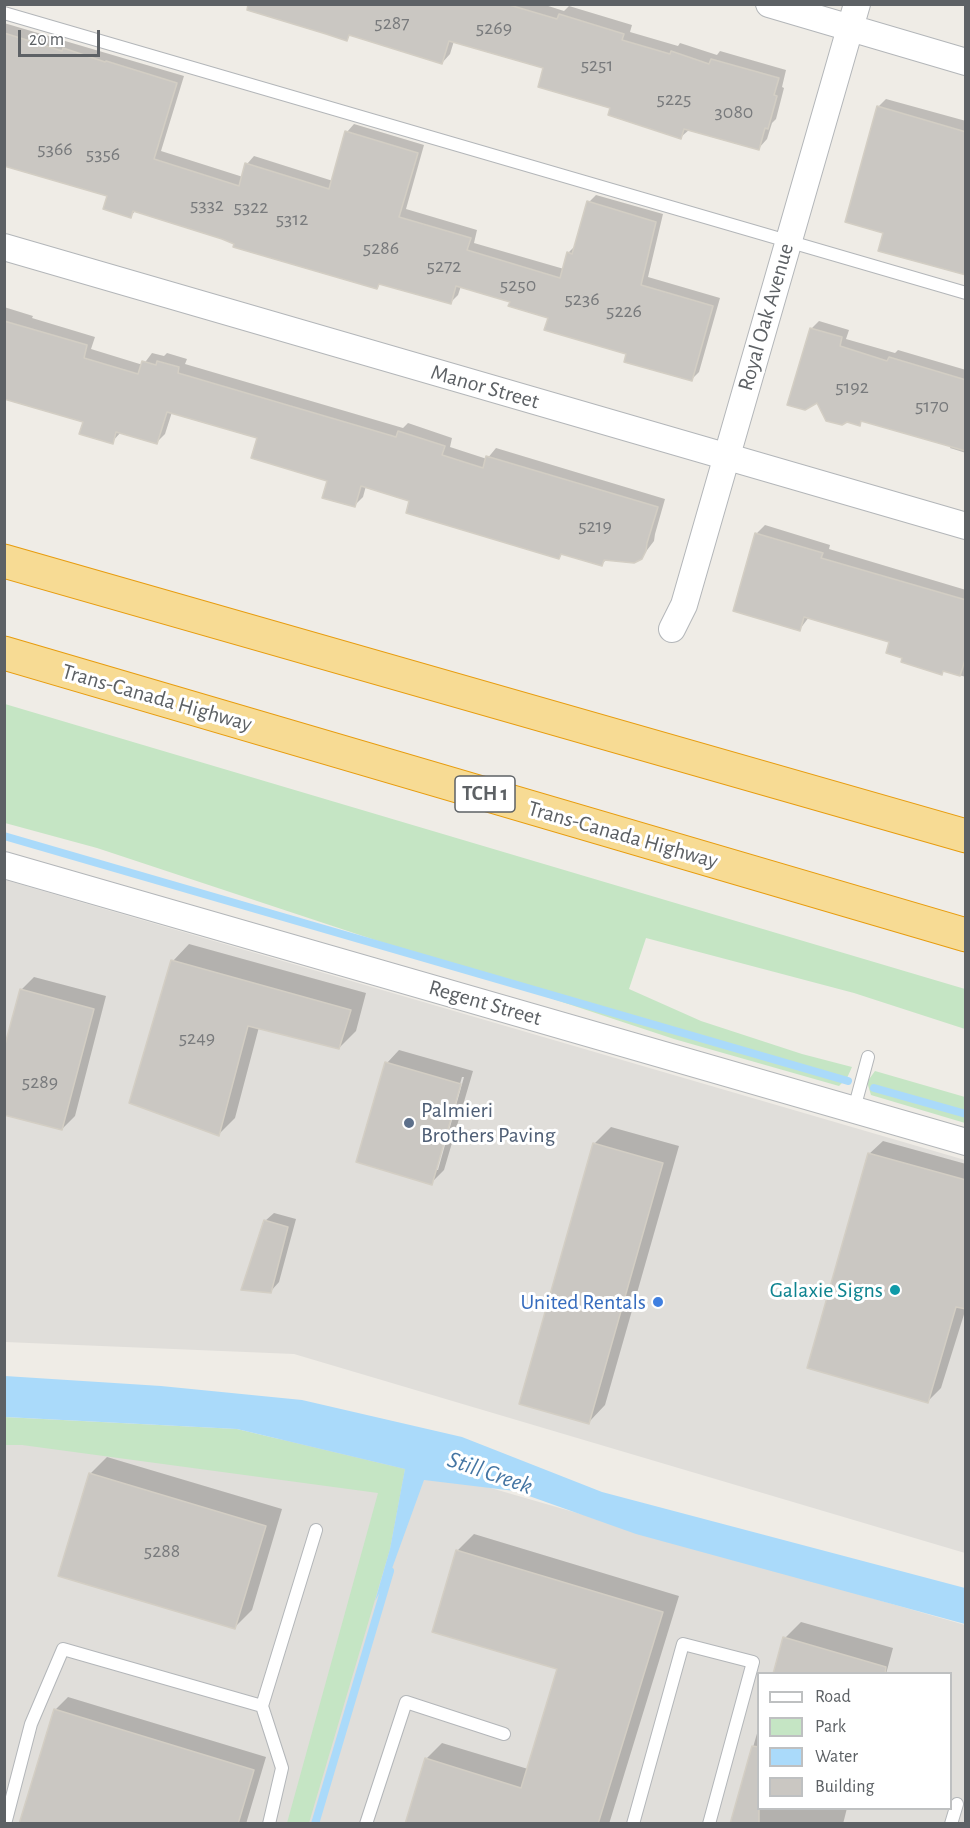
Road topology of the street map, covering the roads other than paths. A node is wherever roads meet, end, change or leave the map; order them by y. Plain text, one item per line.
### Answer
1 (769, 4) edge
2 (4, 13) edge
3 (853, 16) edge
4 (966, 62) edge
5 (788, 241) junction
6 (4, 248) edge
7 (966, 293) edge
8 (726, 457) junction
9 (966, 526) edge
10 (4, 561) edge
11 (672, 629) dead end
12 (4, 653) edge
13 (966, 836) edge
14 (4, 865) edge
15 (966, 935) edge
16 (868, 1057) dead end
17 (854, 1109) junction
18 (966, 1142) edge
19 (316, 1530) dead end
20 (262, 1706) junction
21 (504, 1734) dead end
22 (957, 1804) dead end
23 (5, 1824) edge
24 (269, 1824) edge
25 (366, 1824) edge
26 (633, 1824) edge
27 (709, 1824) edge
28 (951, 1824) edge

1 - 3 street
2 - 5 lane
3 - 4 street
3 - 5 street, Royal Oak Avenue
5 - 7 lane
5 - 8 street, Royal Oak Avenue
6 - 8 street, Manor Street
8 - 9 street, Manor Street
8 - 11 street, Royal Oak Avenue
10 - 13 highway
12 - 15 highway, Trans-Canada Highway / TCH 1
14 - 17 street, Regent Street
16 - 17 lane
17 - 18 street, Regent Street
19 - 20 lane
20 - 23 lane
20 - 24 lane
21 - 25 lane
22 - 28 lane
26 - 27 lane

